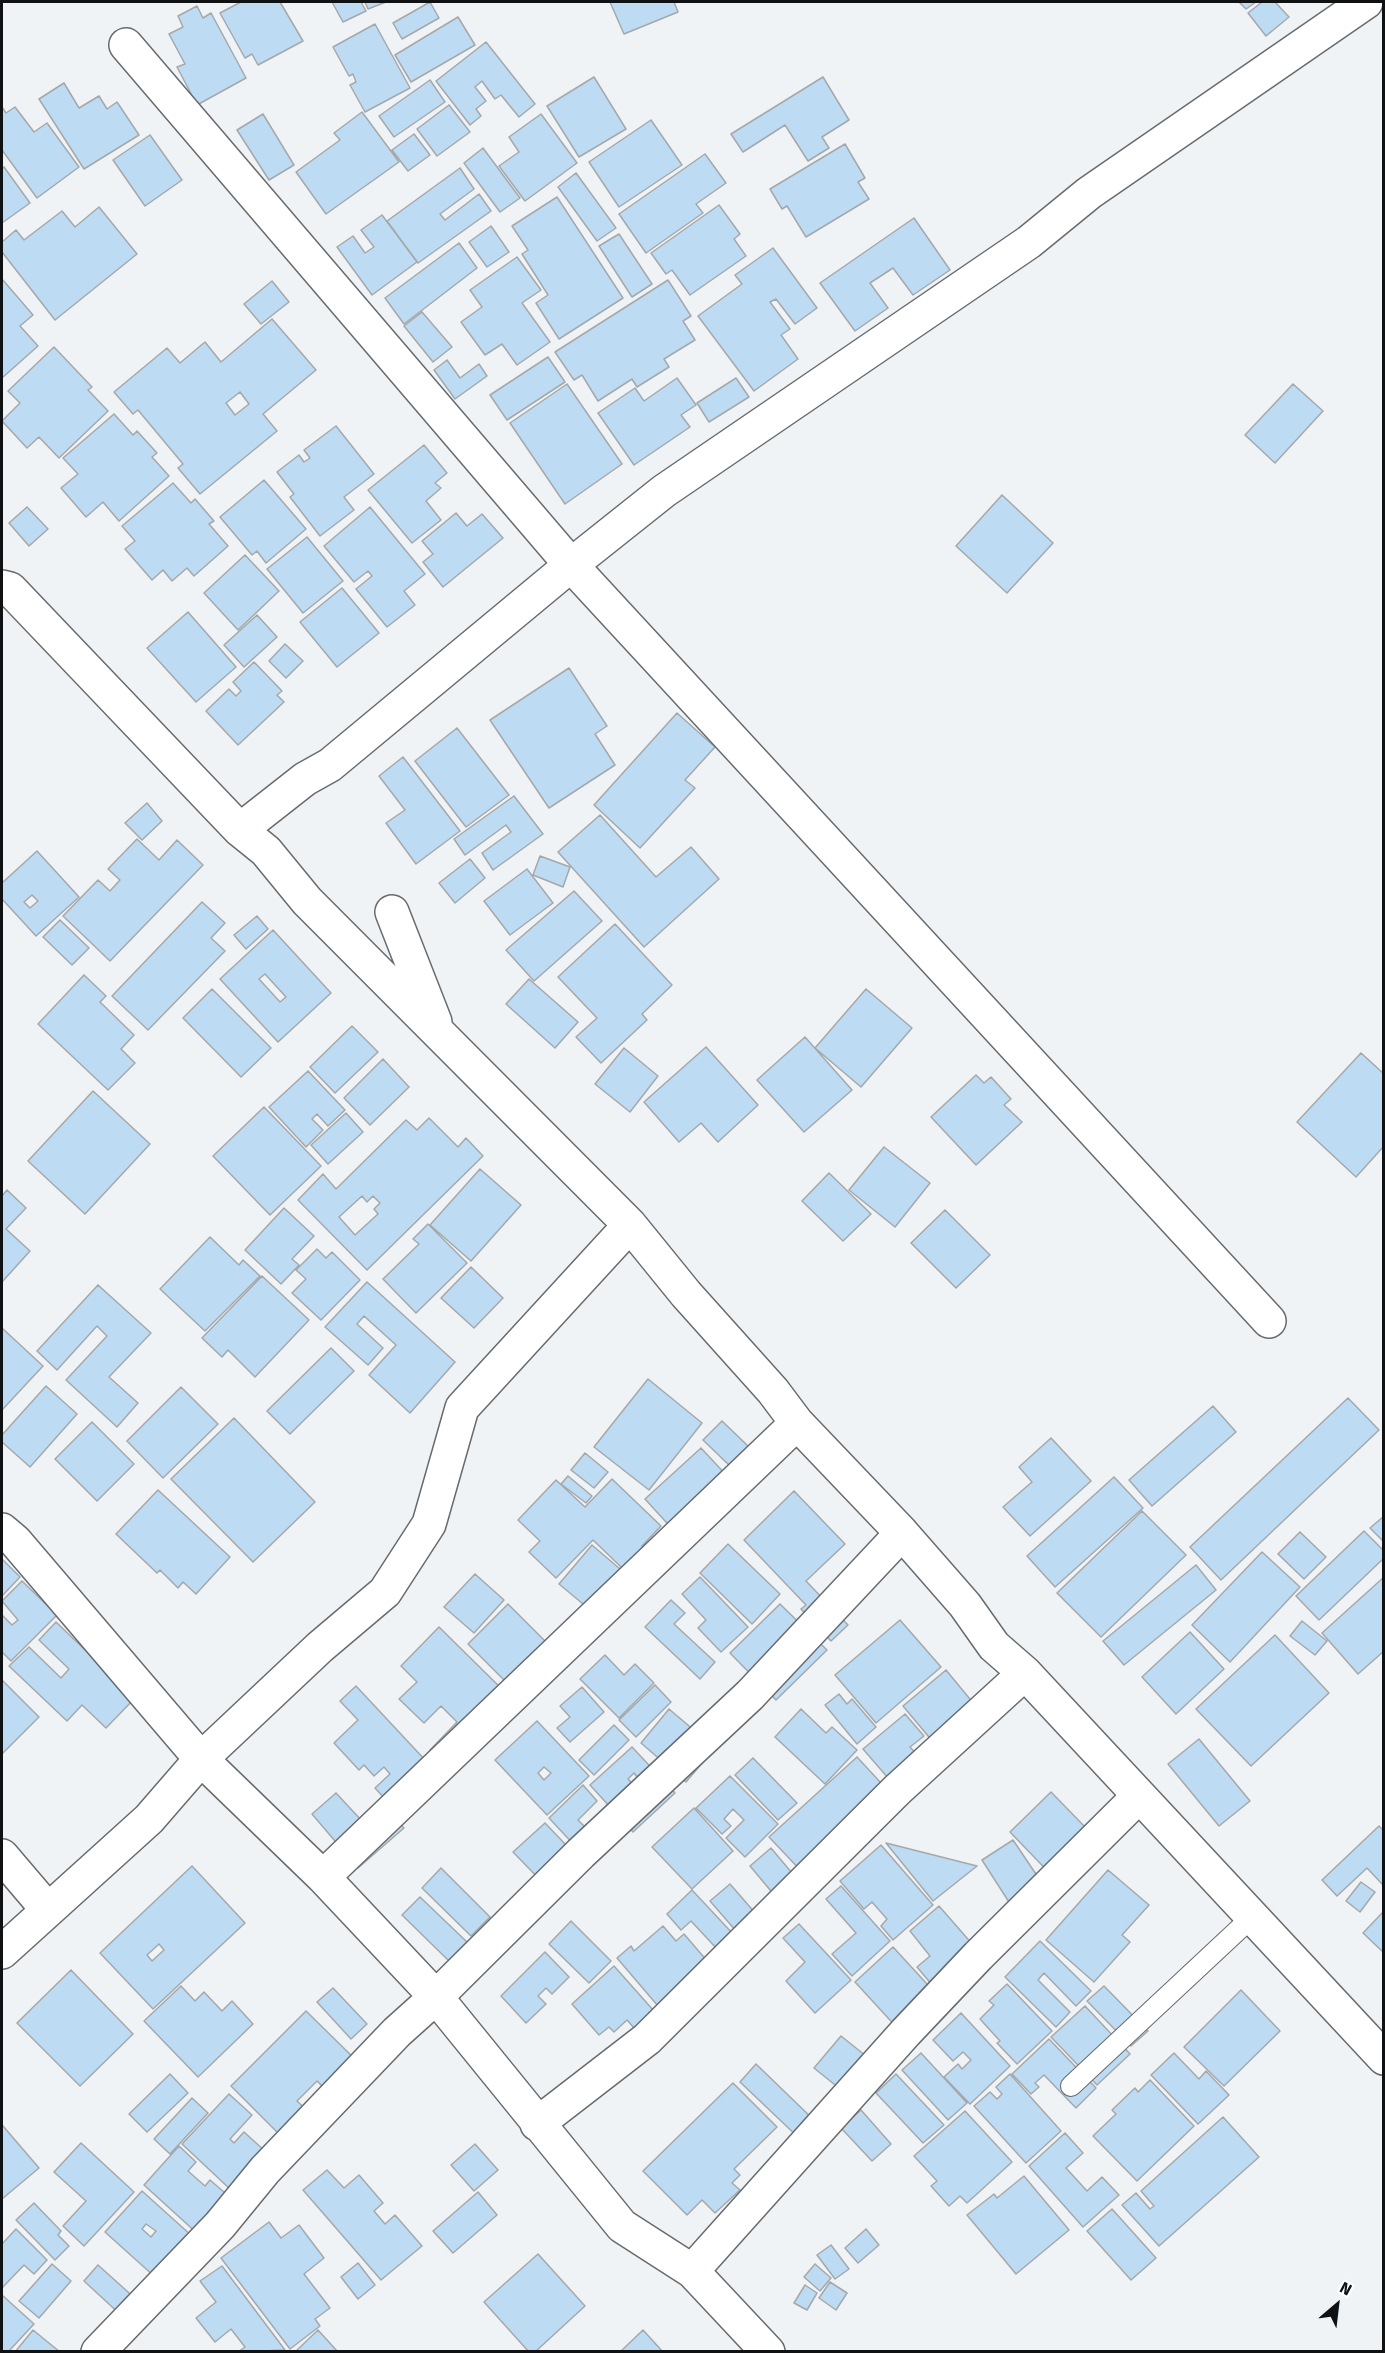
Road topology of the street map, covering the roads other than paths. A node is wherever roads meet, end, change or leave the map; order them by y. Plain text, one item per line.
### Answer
1 (1366, 2) edge
2 (126, 45) dead end
3 (571, 564) junction
4 (2, 587) edge
5 (240, 830) junction
6 (392, 912) dead end
7 (439, 1032) junction
8 (630, 1225) junction
9 (1269, 1321) dead end
10 (797, 1423) junction
11 (2, 1530) edge
12 (902, 1533) junction
13 (1025, 1673) junction
14 (201, 1759) junction
15 (1139, 1796) junction
16 (2, 1856) edge
17 (323, 1877) junction
18 (48, 1910) junction
19 (1251, 1918) junction
20 (2, 1952) edge
21 (436, 1997) junction
22 (1383, 2058) edge
23 (1071, 2086) dead end
24 (537, 2124) junction
25 (692, 2271) junction
26 (98, 2352) edge
27 (768, 2352) edge

1 - 3 street
2 - 3 street
3 - 5 street
3 - 9 street
4 - 5 street
5 - 7 street
6 - 7 street
7 - 8 street
8 - 10 street
8 - 14 street
10 - 12 street
10 - 17 street
11 - 14 street
12 - 13 street
12 - 21 street
13 - 15 street
13 - 24 street
14 - 17 street
14 - 18 street
15 - 19 street
15 - 25 street
16 - 18 street
17 - 21 street
18 - 20 street
19 - 22 street
19 - 23 lane
21 - 24 street
21 - 26 street
24 - 25 street
25 - 27 street

